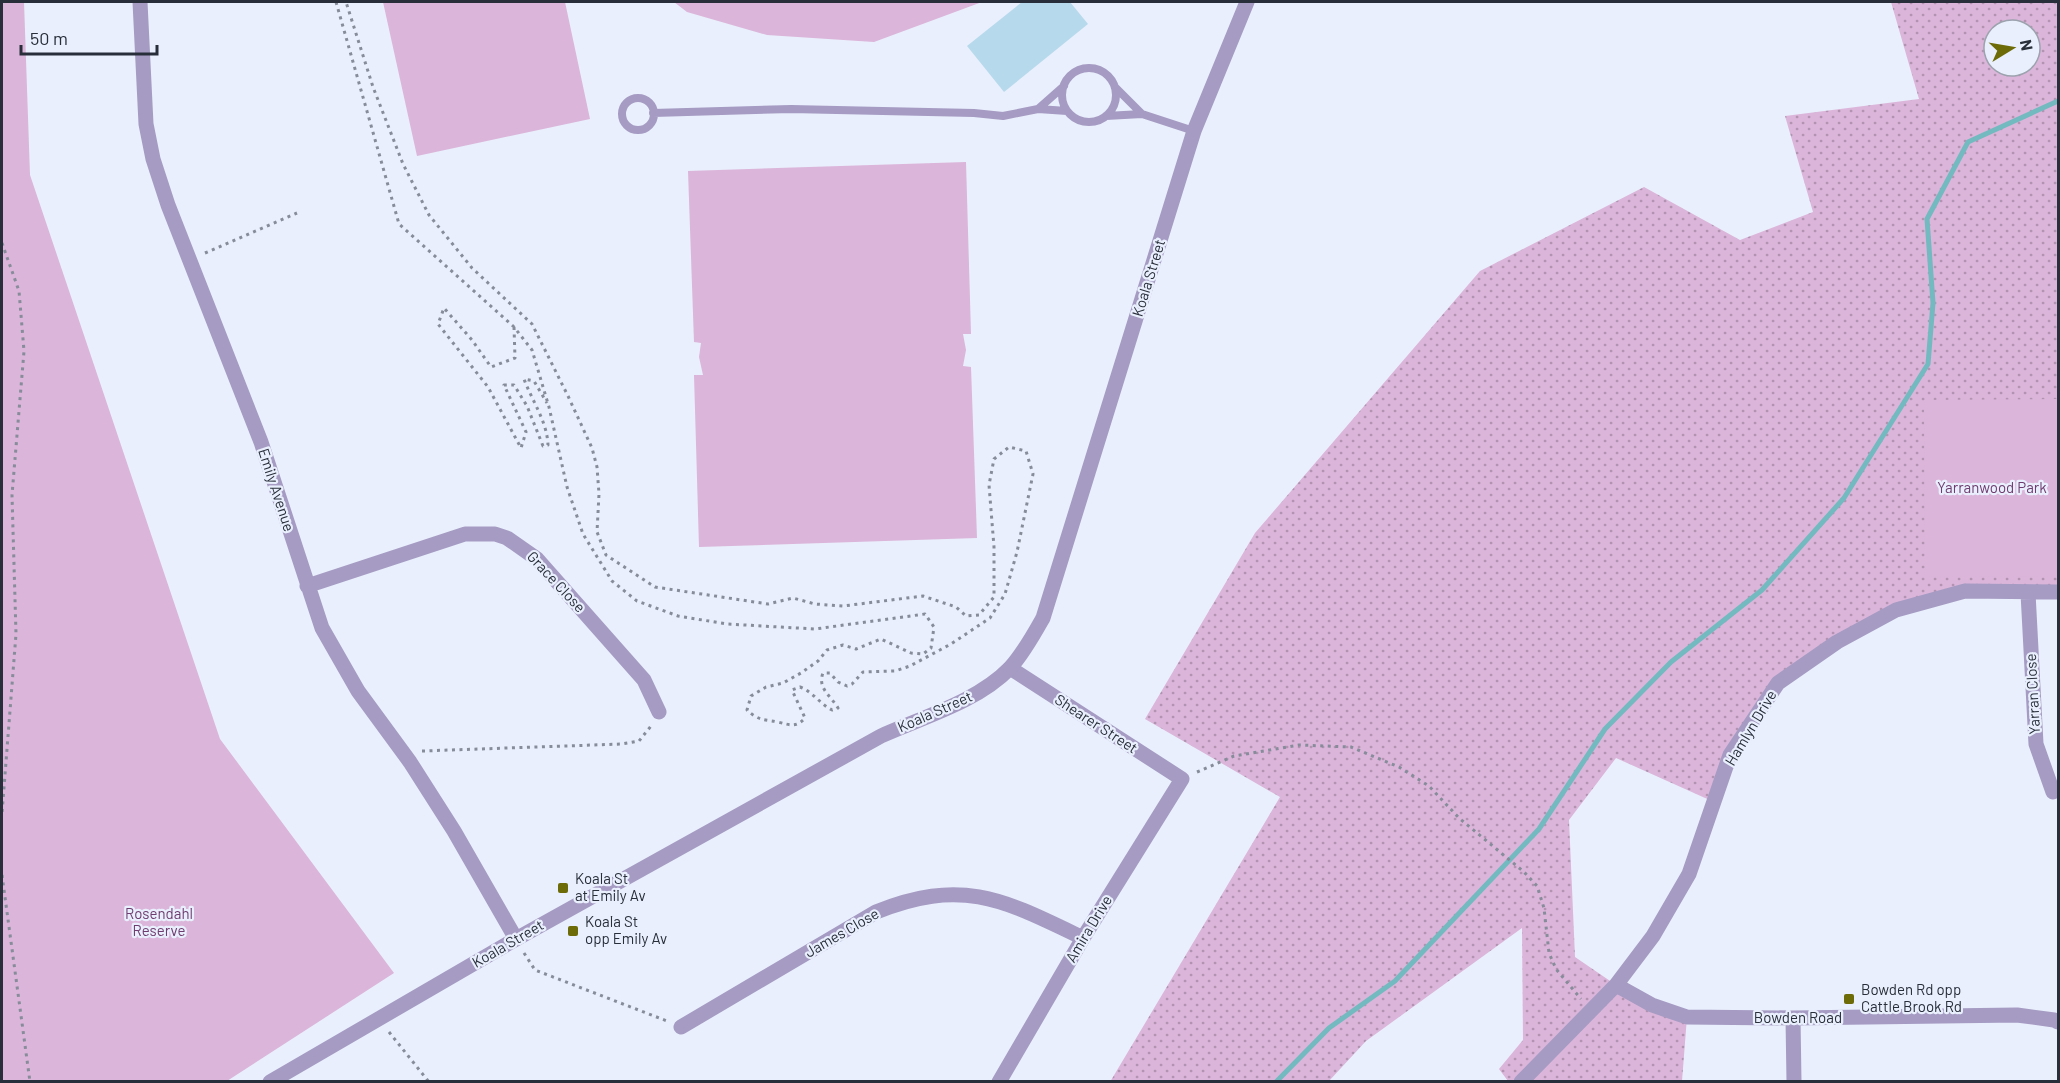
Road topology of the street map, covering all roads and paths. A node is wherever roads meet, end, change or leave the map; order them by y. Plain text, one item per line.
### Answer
1 (140, 2) edge
2 (336, 2) edge
3 (346, 2) edge
4 (1247, 2) edge
5 (1064, 86) junction
6 (1115, 86) junction
7 (1038, 109) junction
8 (1067, 111) junction
9 (653, 113) junction
10 (1142, 114) junction
11 (1106, 116) junction
12 (1194, 131) junction
13 (297, 213) dead end
14 (2, 243) edge
15 (190, 259) junction
16 (514, 327) junction
17 (549, 407) junction
18 (308, 586) junction
19 (2058, 592) edge
20 (2028, 593) junction
21 (1010, 668) junction
22 (659, 712) joint
23 (402, 751) junction
24 (1182, 779) junction
25 (2053, 792) dead end
26 (2, 813) edge
27 (2, 875) edge
28 (1083, 938) junction
29 (516, 939) junction
30 (1616, 986) junction
31 (1591, 1011) junction
32 (381, 1016) junction
33 (1793, 1018) junction
34 (2058, 1022) edge
35 (681, 1027) joint
36 (30, 1082) edge
37 (270, 1082) edge
38 (429, 1082) edge
39 (999, 1082) edge
40 (1521, 1082) edge
41 (1794, 1082) edge

1 - 15 street, Emily Avenue
2 - 16 path
3 - 17 path
4 - 12 street, Koala Street
5 - 6 lane
5 - 7 lane
5 - 8 lane
6 - 10 lane
6 - 11 lane
7 - 8 lane
7 - 9 lane
8 - 11 lane
9 - 9 lane
10 - 11 lane
10 - 12 lane
12 - 21 street, Koala Street
13 - 15 path
14 - 26 path
15 - 18 street, Emily Avenue
16 - 17 path
16 - 17 path
18 - 22 street, Grace Close
18 - 23 street, Emily Avenue
19 - 20 street, Hamlyn Drive
20 - 25 street, Yarran Close
20 - 30 street, Hamlyn Drive
21 - 24 street, Shearer Street
21 - 29 street, Koala Street
22 - 23 path
23 - 29 street, Emily Avenue
24 - 28 street, Amira Drive
24 - 31 path
27 - 36 path
28 - 35 street, James Close
28 - 39 street, Amira Drive
29 - 32 street, Koala Street
29 - 35 path
30 - 31 street, Hamlyn Drive
30 - 33 street, Bowden Road
31 - 40 street, Hamlyn Drive
32 - 37 street, Koala Street
32 - 38 path
33 - 34 street, Bowden Road
33 - 41 street

